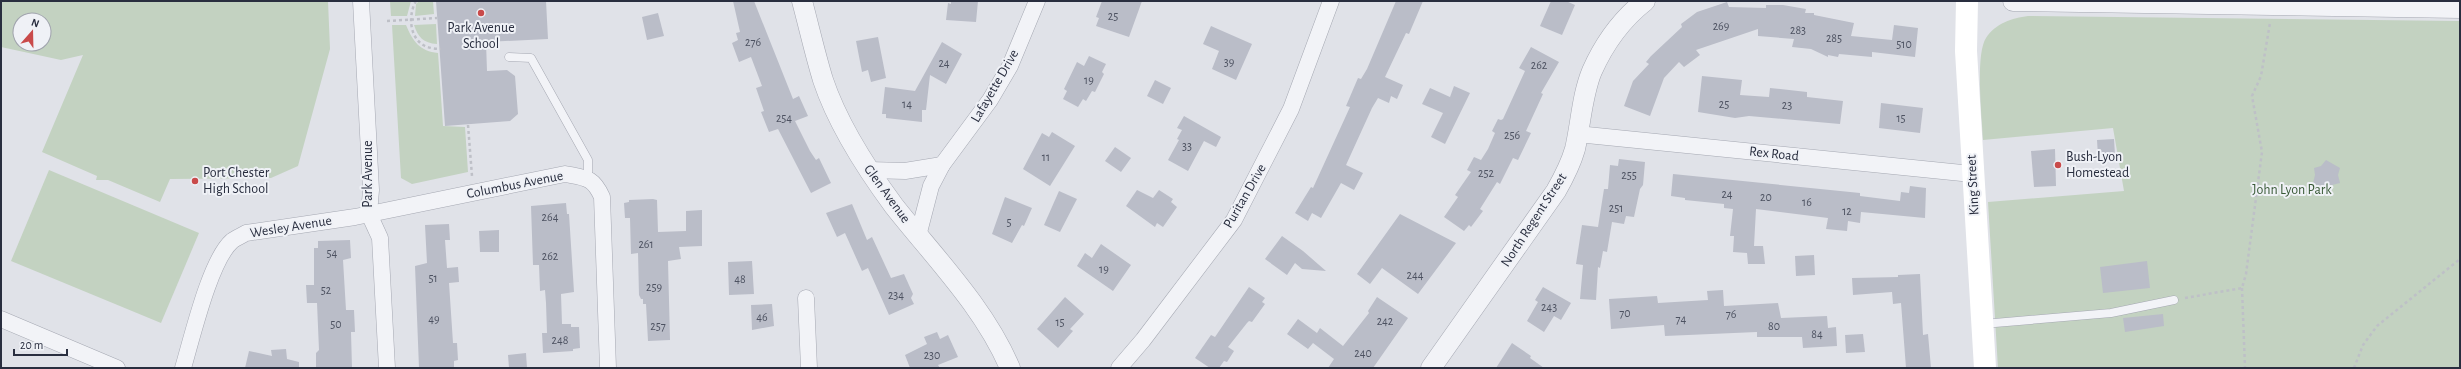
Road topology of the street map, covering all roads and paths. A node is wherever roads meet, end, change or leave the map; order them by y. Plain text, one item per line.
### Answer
1 (361, 1) edge
2 (416, 1) edge
3 (802, 1) edge
4 (1037, 1) edge
5 (1331, 1) edge
6 (1645, 1) edge
7 (1967, 1) edge
8 (2013, 1) edge
9 (2260, 4) edge
10 (2460, 8) edge
11 (437, 18) dead end
12 (411, 20) junction
13 (387, 21) dead end
14 (441, 50) dead end
15 (509, 57) dead end
16 (468, 125) dead end
17 (1577, 134) junction
18 (942, 165) junction
19 (869, 170) junction
20 (1972, 174) junction
21 (472, 177) dead end
22 (588, 178) junction
23 (369, 214) junction
24 (918, 236) junction
25 (2460, 259) edge
26 (2242, 288) junction
27 (806, 298) dead end
28 (2174, 300) joint
29 (1, 319) edge
30 (1983, 324) junction
31 (117, 368) edge
32 (183, 368) edge
33 (387, 368) edge
34 (608, 368) edge
35 (810, 368) edge
36 (1010, 368) edge
37 (1119, 368) edge
38 (1431, 368) edge
39 (1985, 368) edge
40 (2245, 368) edge
41 (2354, 368) edge

1 - 23 street, Park Avenue
2 - 12 path
3 - 19 street, Glen Avenue
4 - 18 street, Lafayette Drive
5 - 37 street, Puritan Drive
6 - 17 street, North Regent Street
7 - 20 main road, King Street
8 - 9 street
9 - 10 street
9 - 26 path
11 - 12 path
12 - 13 path
12 - 14 path
15 - 22 lane
16 - 21 path
17 - 20 street, Rex Road
17 - 38 street, North Regent Street
18 - 19 street
18 - 24 street, Lafayette Drive
19 - 24 street, Glen Avenue
20 - 30 main road, King Street
22 - 23 street, Columbus Avenue
22 - 34 street
23 - 32 street, Wesley Avenue
23 - 33 street, Park Avenue
24 - 36 street, Glen Avenue
25 - 41 path
26 - 28 path
26 - 40 path
27 - 35 street
28 - 30 lane
29 - 31 street
30 - 39 main road, King Street

